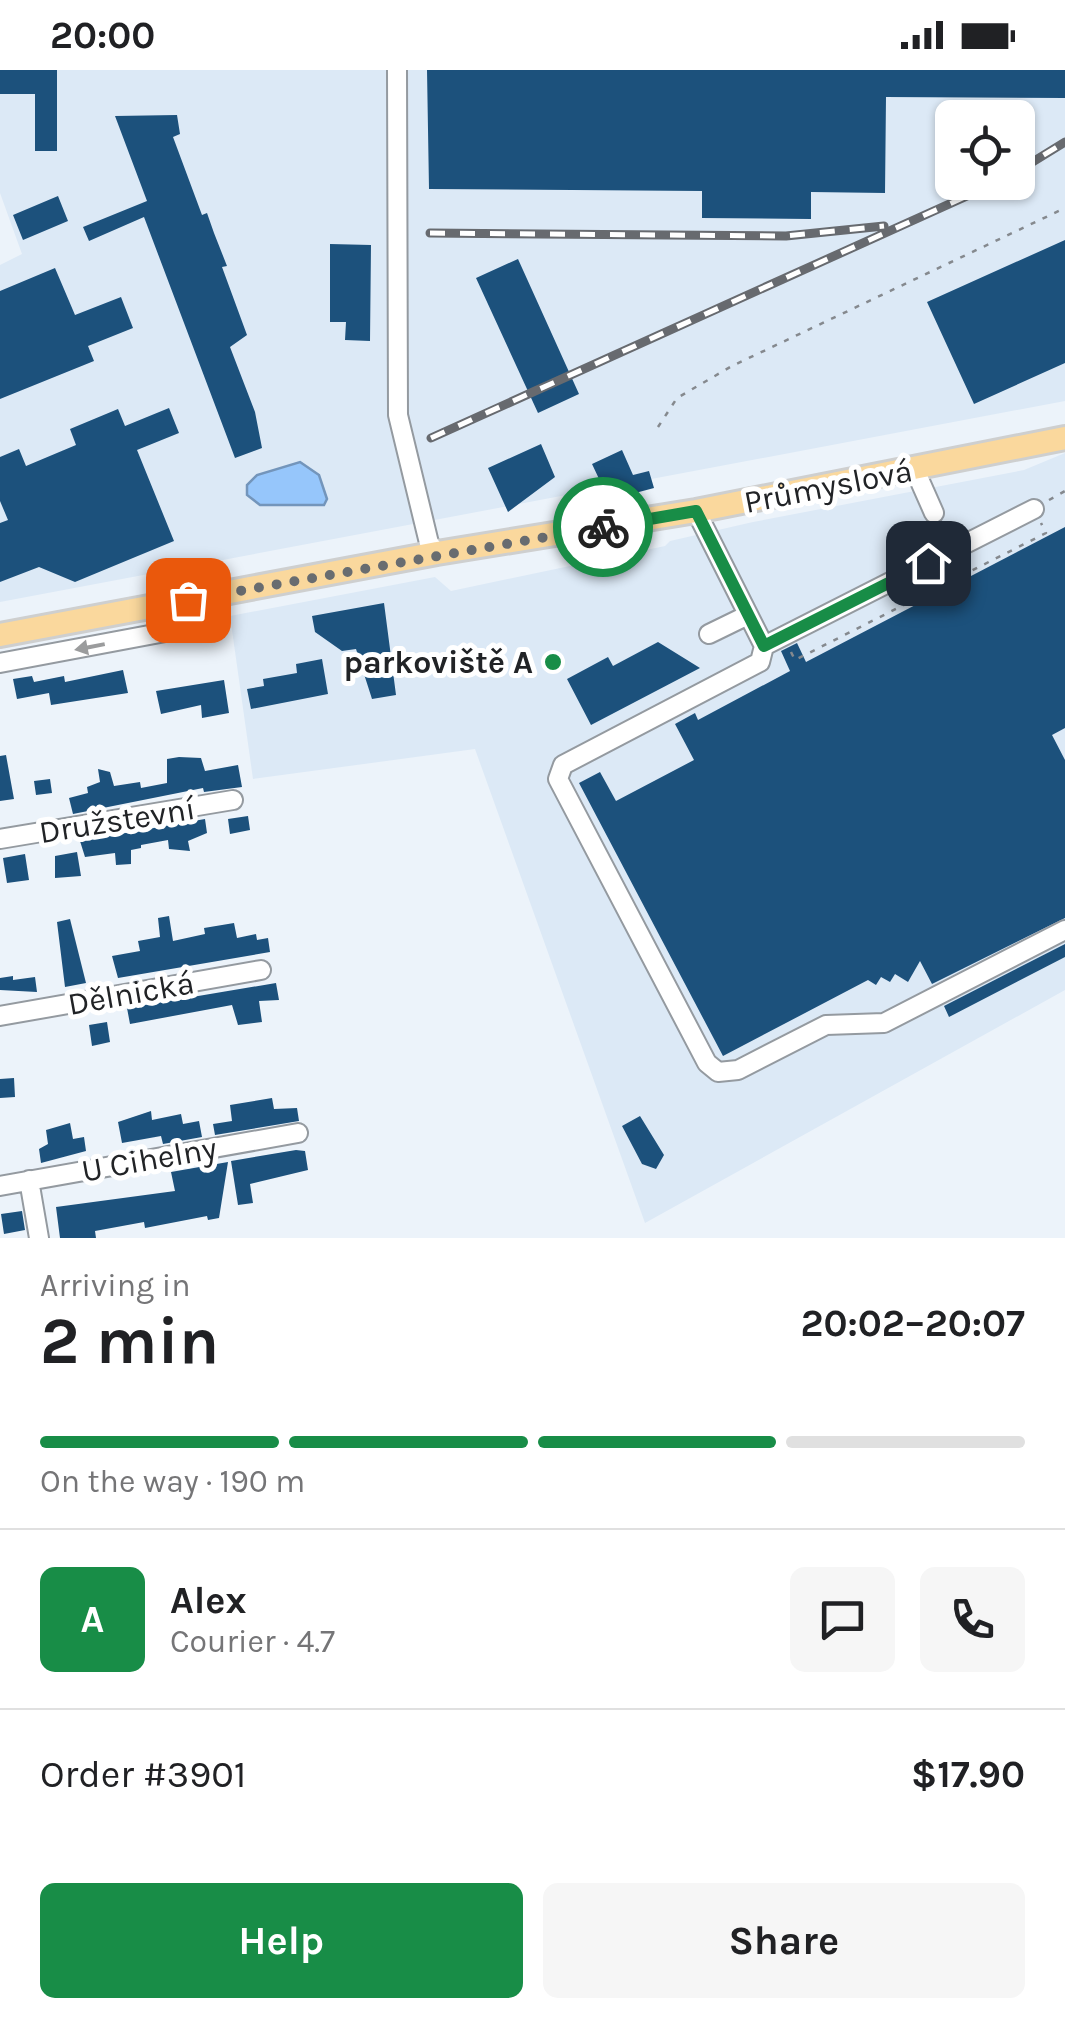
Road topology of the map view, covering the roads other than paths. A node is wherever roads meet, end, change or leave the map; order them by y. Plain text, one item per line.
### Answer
1 (398, 70) edge
2 (1065, 438) edge
3 (916, 470) junction
4 (1034, 508) road end
5 (696, 511) junction
6 (934, 513) dead end
7 (437, 553) junction
8 (188, 600) junction
9 (748, 615) junction
10 (709, 634) dead end
11 (0, 635) edge
12 (764, 646) junction
13 (0, 664) edge
14 (233, 800) dead end
15 (0, 839) edge
16 (1065, 930) edge
17 (262, 970) dead end
18 (0, 1016) edge
19 (298, 1133) dead end
20 (30, 1180) junction
21 (0, 1186) edge
22 (39, 1238) edge

1 - 7 street
2 - 3 main road, Průmyslová
3 - 5 main road, Průmyslová
3 - 6 street
4 - 12 street
5 - 7 main road, Průmyslová
5 - 9 street
7 - 8 main road, Průmyslová
8 - 11 main road, Průmyslová
8 -> 13 street
9 - 10 street
9 - 12 street
12 - 16 street
14 - 15 street, Družstevní
17 - 18 street, Dělnická
19 - 20 street, U Cihelny
20 - 21 street, U Cihelny
20 - 22 street

